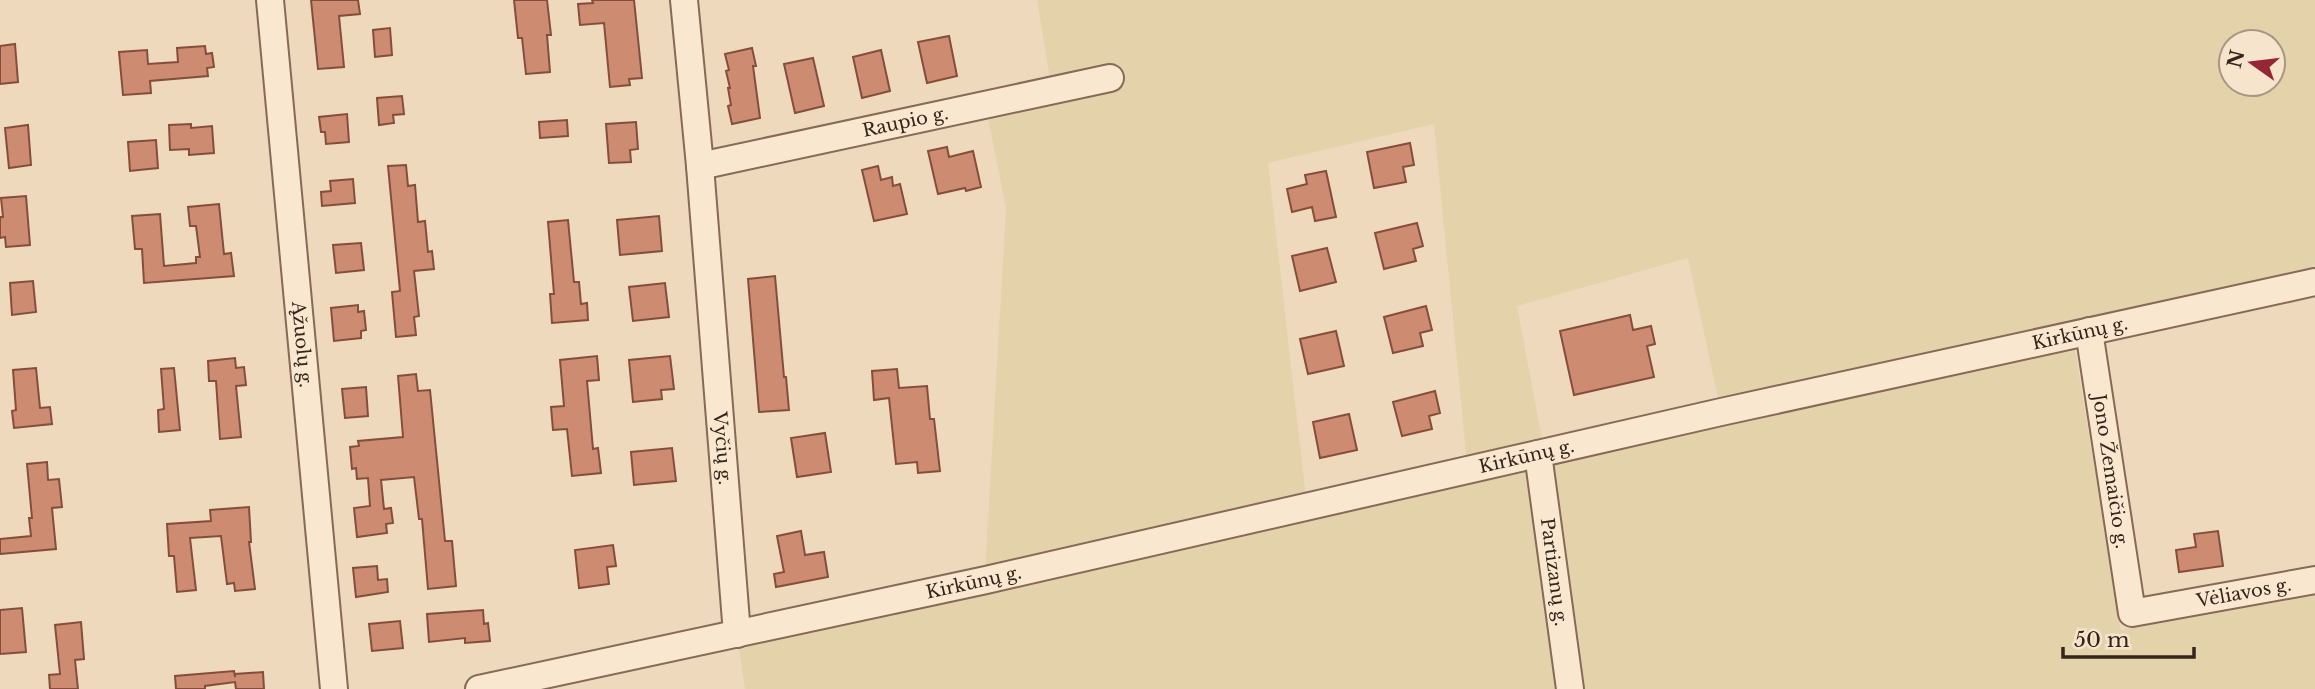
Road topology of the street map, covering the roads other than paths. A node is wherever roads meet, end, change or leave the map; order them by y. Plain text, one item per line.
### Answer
1 (270, 0) edge
2 (684, 0) edge
3 (1110, 78) dead end
4 (700, 166) junction
5 (2315, 282) edge
6 (2089, 331) junction
7 (1538, 454) junction
8 (2315, 580) edge
9 (2133, 613) joint
10 (737, 634) junction
11 (334, 689) edge
12 (479, 689) edge
13 (1570, 689) edge

1 - 11 street, Ąžuolų g.
2 - 4 street, Vyčių g.
3 - 4 street, Raupio g.
4 - 10 street, Vyčių g.
5 - 6 street, Kirkūnų g.
6 - 7 street, Kirkūnų g.
6 - 9 street, Jono Žemaičio g.
7 - 10 street, Kirkūnų g.
7 - 13 street, Partizanų g.
8 - 9 street, Vėliavos g.
10 - 12 street

